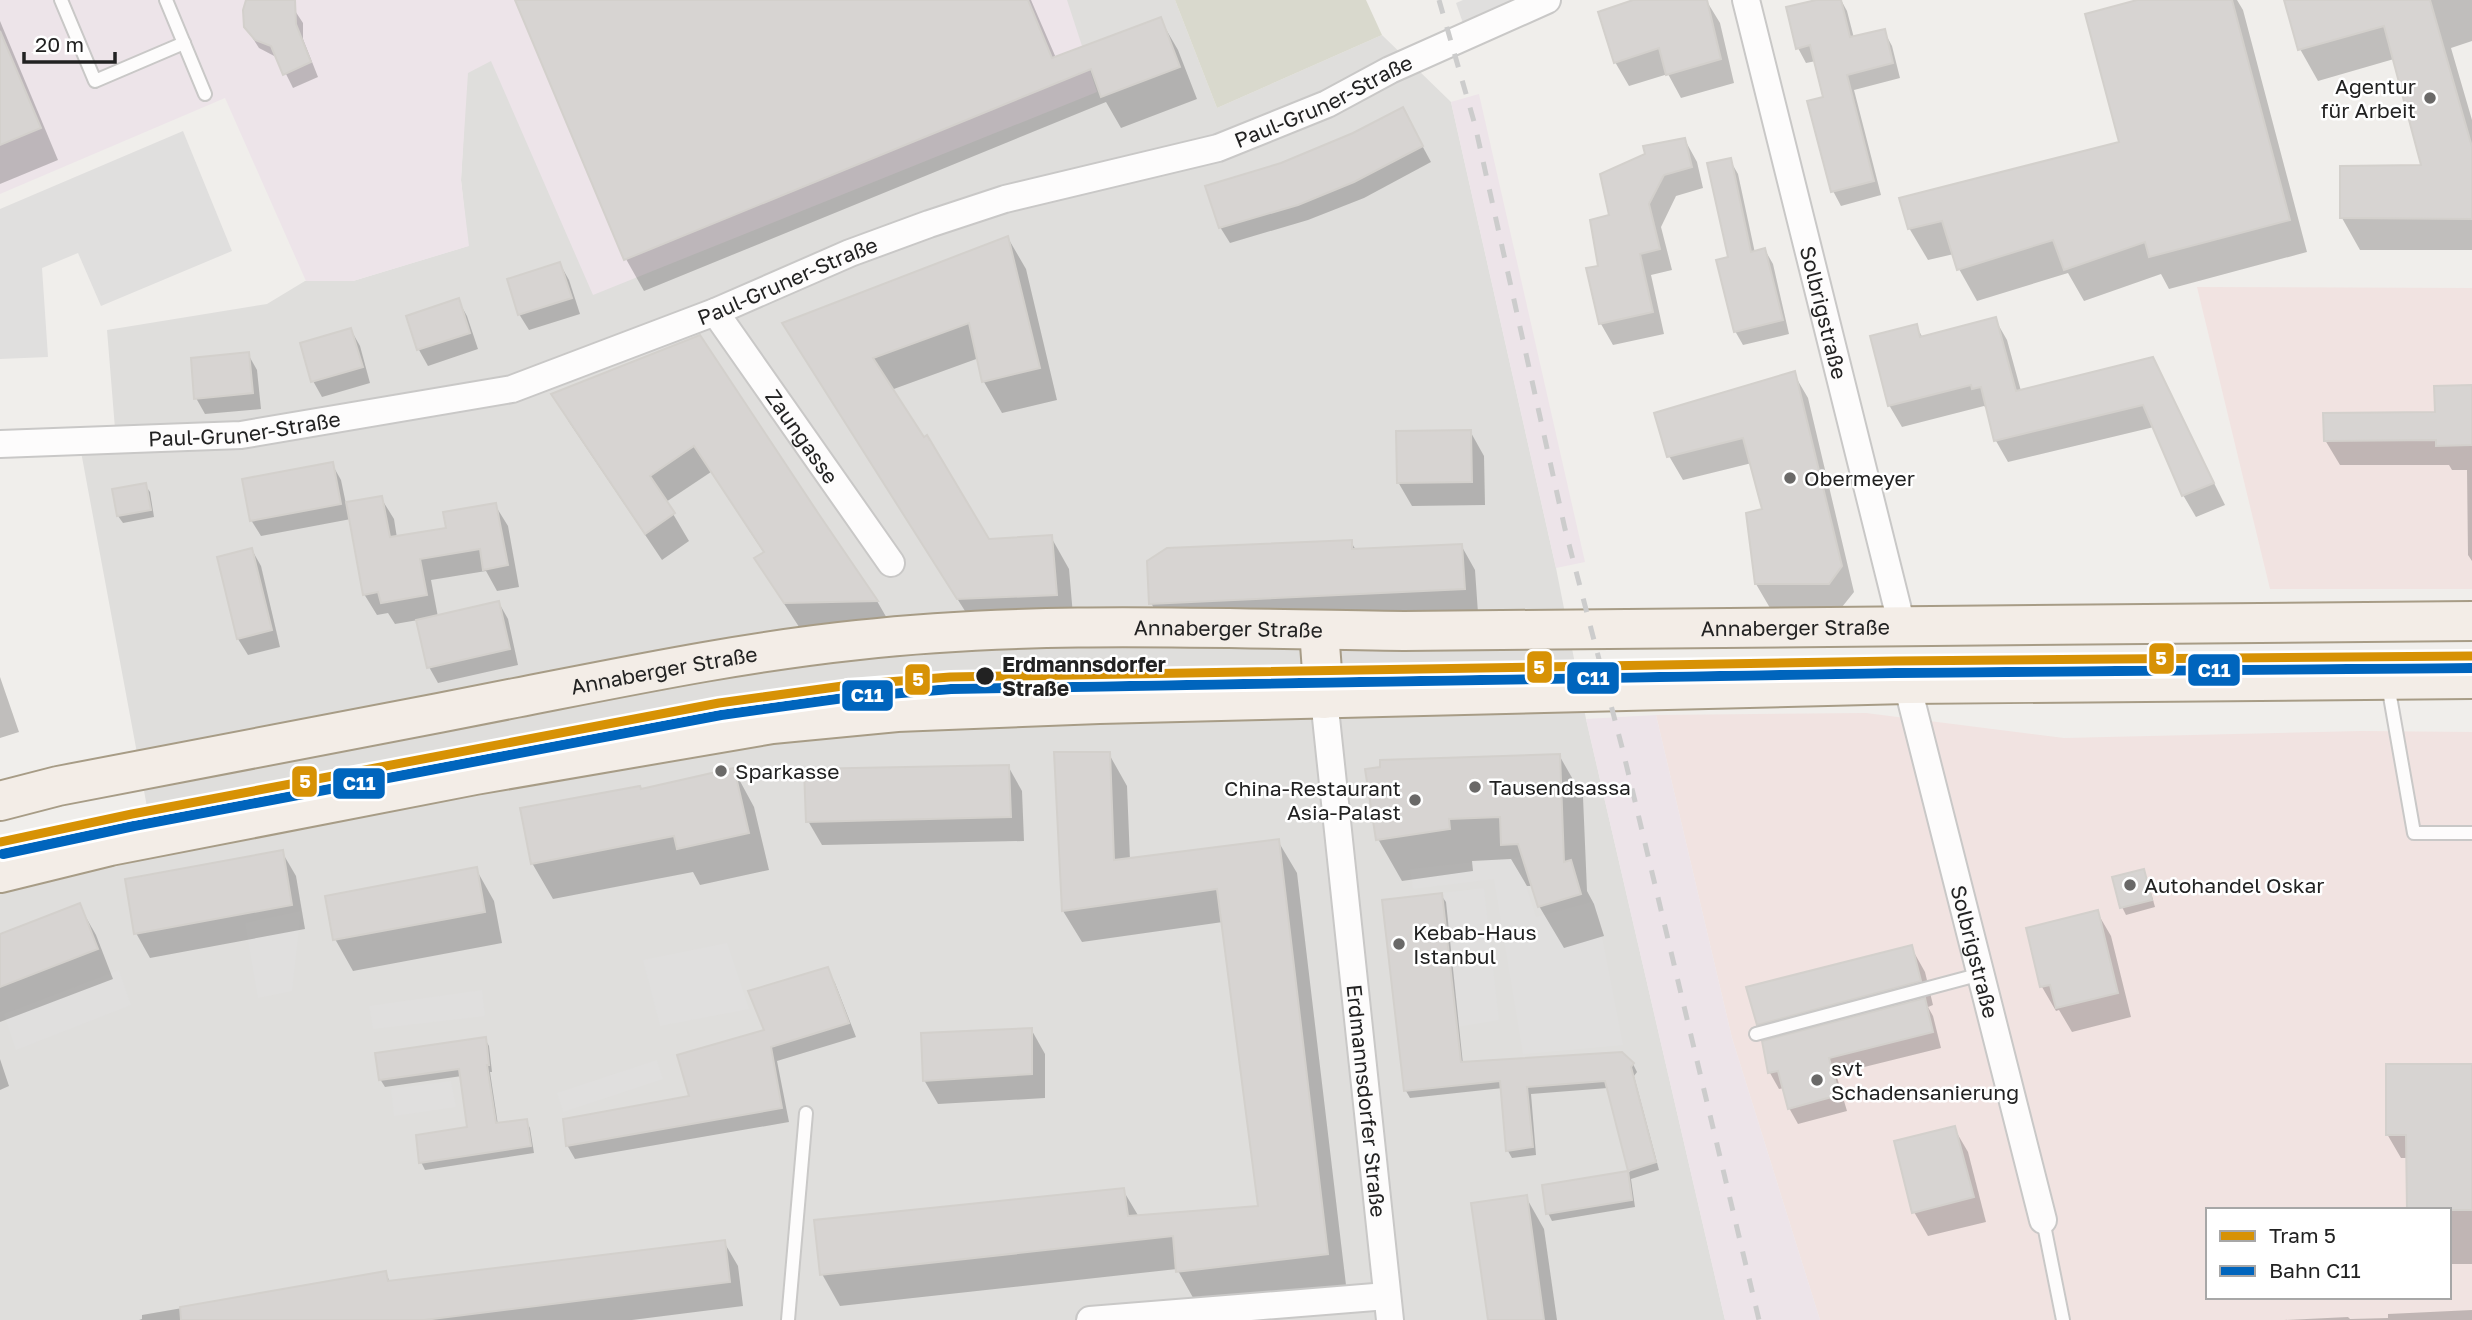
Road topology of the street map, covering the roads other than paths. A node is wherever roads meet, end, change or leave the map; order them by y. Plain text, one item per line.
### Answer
1 (61, 0) edge
2 (1547, 0) edge
3 (1746, 0) edge
4 (169, 1) edge
5 (184, 43) junction
6 (205, 94) dead end
7 (715, 312) junction
8 (0, 444) edge
9 (891, 563) dead end
10 (2472, 621) edge
11 (1902, 626) junction
12 (1320, 630) junction
13 (2386, 678) junction
14 (2472, 678) edge
15 (1907, 684) junction
16 (1324, 699) junction
17 (0, 801) edge
18 (2472, 833) edge
19 (0, 873) edge
20 (1981, 974) junction
21 (1756, 1034) dead end
22 (806, 1113) dead end
23 (2043, 1220) joint
24 (1388, 1308) edge
25 (788, 1320) edge
26 (1090, 1320) edge
27 (2063, 1320) edge

1 - 5 lane
2 - 7 street, Paul-Gruner-Straße
3 - 11 street, Solbrigstraße
4 - 5 lane
5 - 6 lane
7 - 8 street, Paul-Gruner-Straße
7 - 9 street, Zaungasse
10 - 11 main road, Annaberger Straße
11 - 12 main road, Annaberger Straße
12 - 16 main road, Erdmannsdorfer Straße
12 - 17 main road, Annaberger Straße
13 - 14 main road
13 - 15 main road
13 - 18 lane
15 - 16 main road
15 - 20 street, Solbrigstraße
16 - 19 main road
16 - 24 street, Erdmannsdorfer Straße
20 - 21 lane
20 - 23 street, Solbrigstraße
22 - 25 lane
23 - 27 lane
24 - 26 street

